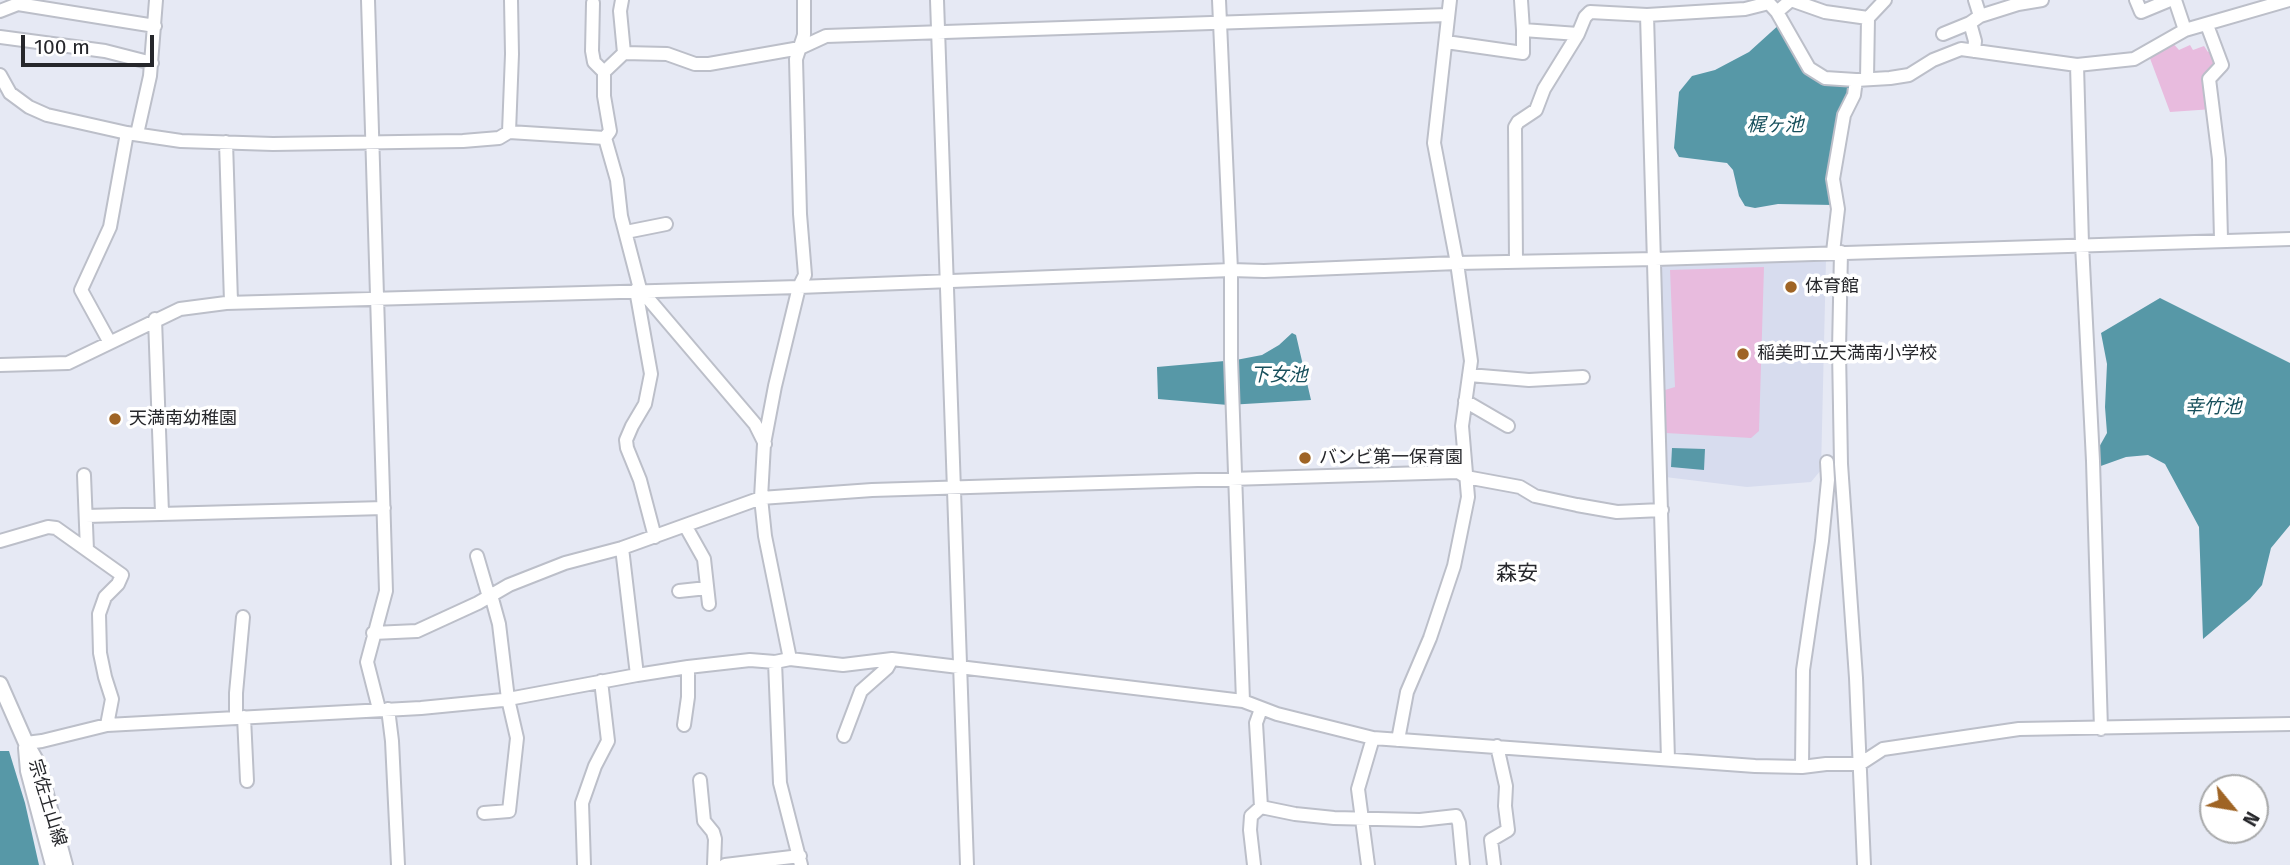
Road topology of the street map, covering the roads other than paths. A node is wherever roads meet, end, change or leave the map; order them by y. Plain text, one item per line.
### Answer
1 (156, 0) edge
2 (368, 0) edge
3 (511, 0) edge
4 (622, 0) edge
5 (804, 0) edge
6 (937, 0) edge
7 (1219, 0) edge
8 (1450, 0) edge
9 (1521, 0) edge
10 (1885, 0) edge
11 (1975, 0) edge
12 (2042, 0) edge
13 (2136, 0) edge
14 (2173, 0) edge
15 (2290, 0) edge
16 (589, 1) edge
17 (1771, 5) edge
18 (1590, 6) edge
19 (1622, 6) edge
20 (0, 11) edge
21 (1448, 15) junction
22 (1647, 15) junction
23 (1868, 18) junction
24 (1975, 20) junction
25 (1220, 23) junction
26 (2207, 25) junction
27 (155, 26) junction
28 (1523, 30) junction
29 (2185, 30) junction
30 (937, 32) junction
31 (1578, 34) junction
32 (1943, 34) dead end
33 (0, 37) edge
34 (1446, 42) junction
35 (800, 48) junction
36 (1974, 51) junction
37 (624, 52) junction
38 (152, 63) junction
39 (2077, 65) junction
40 (604, 72) junction
41 (0, 75) edge
42 (1861, 80) junction
43 (509, 132) junction
44 (132, 134) junction
45 (605, 138) junction
46 (226, 142) junction
47 (373, 143) junction
48 (666, 224) dead end
49 (626, 232) junction
50 (2221, 239) junction
51 (2290, 239) edge
52 (2082, 244) junction
53 (1837, 252) junction
54 (1655, 259) junction
55 (1516, 262) junction
56 (1457, 263) junction
57 (1231, 270) junction
58 (947, 280) junction
59 (799, 287) junction
60 (638, 290) junction
61 (377, 298) junction
62 (231, 302) junction
63 (155, 319) junction
64 (109, 341) junction
65 (0, 365) edge
66 (1469, 375) junction
67 (1583, 377) dead end
68 (1465, 401) junction
69 (1508, 426) dead end
70 (765, 444) junction
71 (1827, 462) dead end
72 (84, 475) dead end
73 (1466, 477) junction
74 (1237, 479) junction
75 (954, 489) junction
76 (761, 498) junction
77 (384, 508) junction
78 (1662, 510) junction
79 (162, 513) junction
80 (86, 516) junction
81 (686, 527) junction
82 (655, 537) junction
83 (0, 541) edge
84 (1822, 541) junction
85 (1847, 541) junction
86 (622, 548) junction
87 (87, 550) junction
88 (477, 556) dead end
89 (707, 588) junction
90 (679, 591) dead end
91 (490, 596) junction
92 (709, 604) dead end
93 (243, 617) dead end
94 (373, 633) junction
95 (790, 659) junction
96 (892, 659) junction
97 (775, 662) junction
98 (959, 666) junction
99 (688, 667) junction
100 (637, 674) junction
101 (601, 681) junction
102 (0, 684) edge
103 (508, 699) junction
104 (1243, 702) junction
105 (384, 709) junction
106 (1261, 709) junction
107 (240, 717) junction
108 (2290, 724) edge
109 (107, 725) junction
110 (684, 725) dead end
111 (2101, 729) junction
112 (844, 736) dead end
113 (1373, 738) junction
114 (1398, 740) junction
115 (26, 743) junction
116 (1497, 746) junction
117 (1668, 758) junction
118 (1860, 764) junction
119 (1801, 767) junction
120 (700, 780) dead end
121 (247, 781) dead end
122 (1261, 807) junction
123 (484, 813) dead end
124 (1363, 818) junction
125 (800, 860) edge
126 (53, 865) edge
127 (65, 865) edge
128 (398, 865) edge
129 (584, 865) edge
130 (714, 865) edge
131 (725, 865) edge
132 (967, 865) edge
133 (1254, 865) edge
134 (1368, 865) edge
135 (1463, 865) edge
136 (1494, 865) edge
137 (1864, 865) edge

1 - 27 street
2 - 47 street
3 - 43 street
4 - 37 street
5 - 35 street
6 - 30 street
7 - 25 street
8 - 21 street
9 - 28 street
10 - 23 street
11 - 24 street
12 - 24 street
13 - 14 street
14 - 29 street
15 - 26 street
16 - 40 street
17 - 22 street
17 - 23 street
17 - 42 street
18 - 19 street
18 - 31 street
19 - 22 street
20 - 27 street
21 - 25 street
21 - 34 street
22 - 54 street
23 - 42 street
24 - 32 street
24 - 36 street
25 - 30 street
25 - 57 street
26 - 29 street
26 - 50 street
27 - 38 street
28 - 31 street
28 - 34 street
29 - 39 street
30 - 35 street
30 - 58 street
31 - 55 street
33 - 38 street
34 - 56 street
35 - 37 street
35 - 59 street
36 - 39 street
36 - 42 street
37 - 40 street
38 - 44 street
39 - 52 street
40 - 45 street
41 - 44 street
42 - 53 street
43 - 45 street
43 - 47 street
44 - 46 street
44 - 64 street
45 - 49 street
46 - 47 street
46 - 62 street
47 - 61 street
48 - 49 street
49 - 60 street
50 - 51 street
50 - 52 street
52 - 53 street
52 - 111 street
53 - 54 street
53 - 85 street
54 - 55 street
54 - 78 street
55 - 56 street
56 - 57 street
56 - 66 street
57 - 58 street
57 - 74 street
58 - 59 street
58 - 75 street
59 - 60 street
59 - 70 street
60 - 61 street
60 - 70 street
60 - 82 street
61 - 62 street
61 - 77 street
62 - 63 street
63 - 64 street
63 - 79 street
64 - 65 street
66 - 67 street
66 - 68 street
68 - 69 street
68 - 73 street
70 - 76 street
71 - 84 street
72 - 80 street
73 - 74 street
73 - 78 street
73 - 114 street
74 - 75 street
74 - 104 street
75 - 76 street
75 - 98 street
76 - 81 street
76 - 95 street
77 - 79 street
77 - 94 street
78 - 117 street
79 - 80 street
80 - 87 street
81 - 82 street
81 - 89 street
82 - 86 street
83 - 87 street
84 - 85 street
84 - 119 street
85 - 118 street
86 - 91 street
86 - 100 street
87 - 109 street
88 - 91 street
89 - 90 street
89 - 92 street
91 - 94 street
91 - 103 street
93 - 107 street
94 - 105 street
95 - 96 street
95 - 97 street
96 - 98 street
96 - 112 street
97 - 99 street
97 - 125 street
98 - 104 street
98 - 132 street
99 - 100 street
99 - 110 street
100 - 101 street
101 - 103 street
101 - 129 street
102 - 115 main road, 宗佐土山線
103 - 105 street
103 - 123 street
104 - 106 street
105 - 107 street
105 - 128 street
106 - 113 street
106 - 122 street
107 - 109 street
107 - 121 street
108 - 111 street
109 - 115 street
111 - 118 street
113 - 114 street
113 - 124 street
114 - 116 street
115 - 126 main road, 宗佐土山線
115 - 127 main road, 宗佐土山線
116 - 117 street
116 - 136 street
117 - 119 street
118 - 119 street
118 - 137 street
120 - 130 street
122 - 124 street
122 - 133 street
124 - 134 street
124 - 135 street
125 - 131 street

